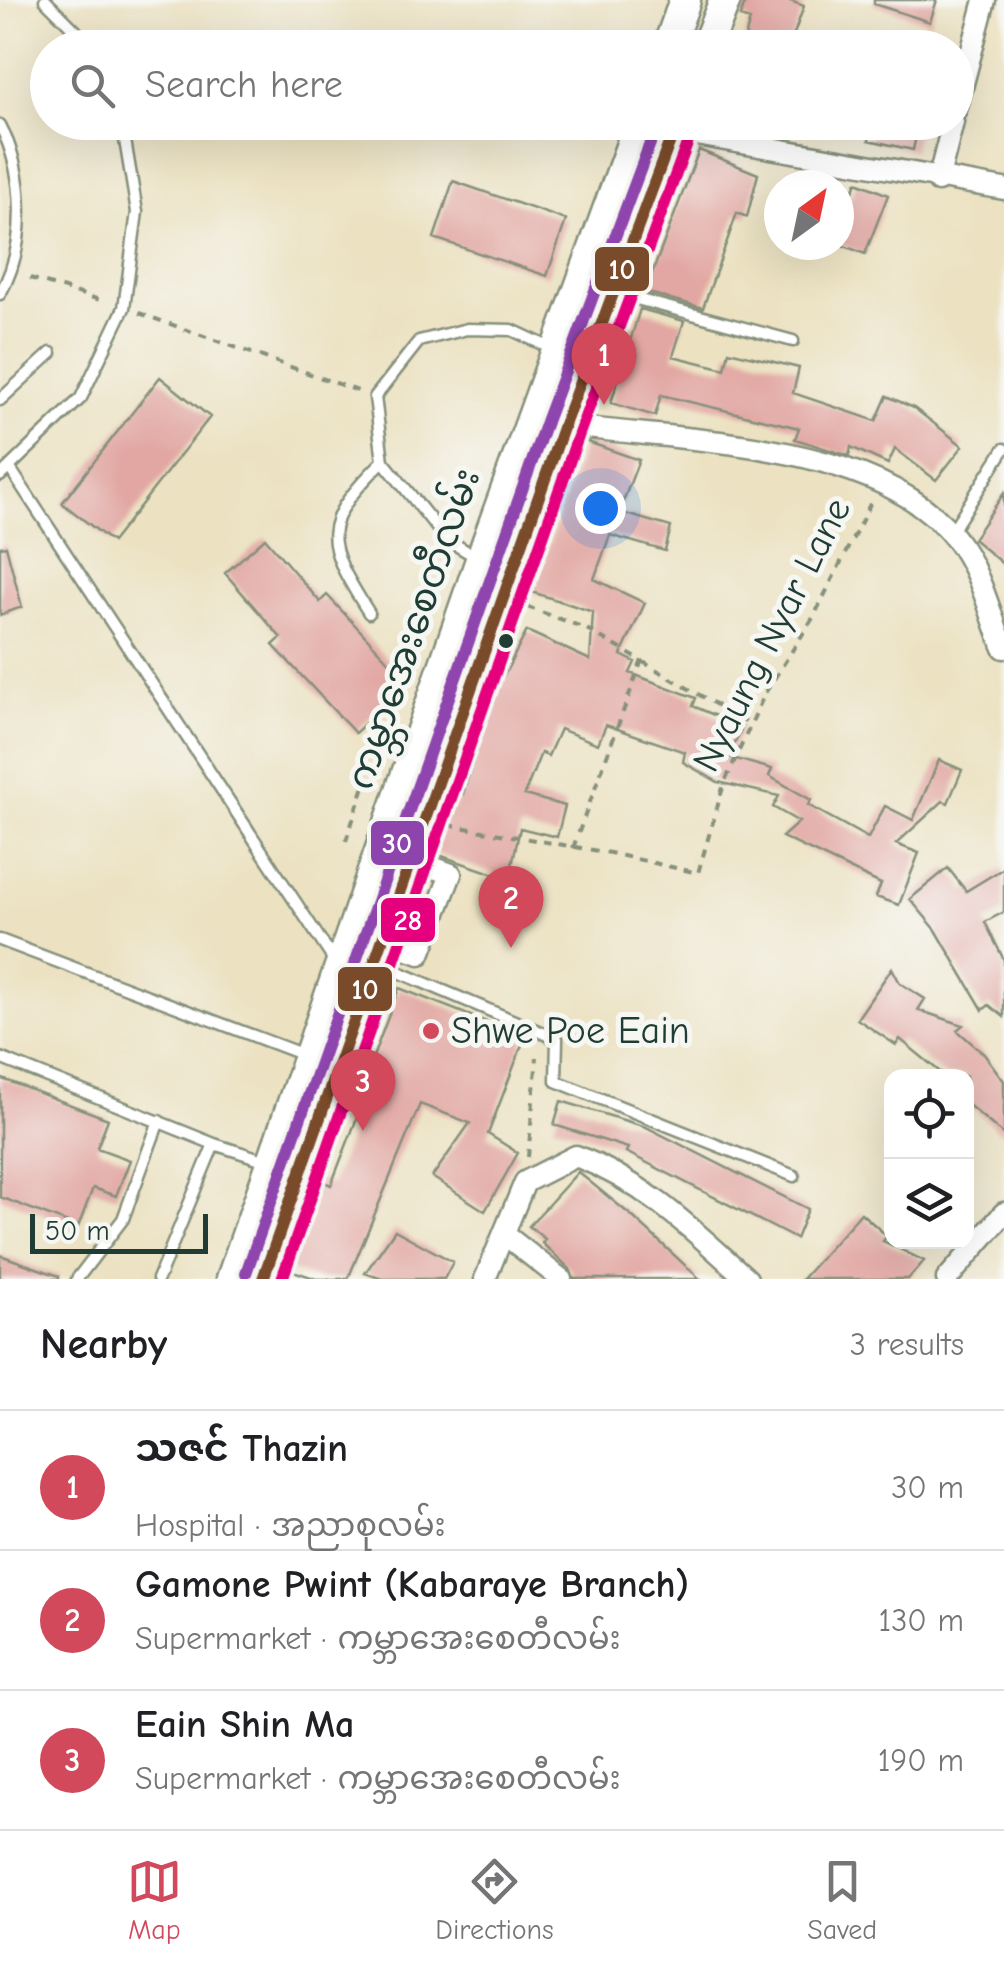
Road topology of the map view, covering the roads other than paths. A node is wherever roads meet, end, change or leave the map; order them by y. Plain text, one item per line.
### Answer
1 (45, 0) edge
2 (685, 0) edge
3 (724, 0) edge
4 (985, 0) edge
5 (74, 30) edge
6 (674, 30) edge
7 (713, 30) edge
8 (974, 42) edge
9 (0, 124) edge
10 (125, 140) edge
11 (652, 140) edge
12 (655, 140) edge
13 (734, 140) edge
14 (948, 140) edge
15 (938, 181) junction
16 (1004, 189) edge
17 (612, 292) junction
18 (0, 294) edge
19 (793, 342) dead end
20 (556, 351) junction
21 (51, 353) dead end
22 (0, 400) edge
23 (564, 425) junction
24 (1004, 450) edge
25 (382, 461) junction
26 (6, 473) edge
27 (950, 535) junction
28 (481, 560) junction
29 (369, 613) dead end
30 (1004, 648) edge
31 (410, 859) junction
32 (352, 928) junction
33 (0, 940) edge
34 (378, 951) junction
35 (338, 966) junction
36 (0, 1058) edge
37 (324, 1062) junction
38 (159, 1122) junction
39 (214, 1144) junction
40 (272, 1162) junction
41 (794, 1176) dead end
42 (1004, 1212) edge
43 (504, 1234) junction
44 (78, 1277) edge
45 (92, 1279) edge
46 (158, 1279) edge
47 (232, 1279) edge
48 (263, 1279) edge
49 (485, 1279) edge
50 (561, 1279) edge
51 (747, 1279) edge
52 (947, 1279) edge

1 - 5 lane
2 - 6 main road
3 - 7 main road
4 - 8 street
9 - 18 lane
10 - 26 lane
11 - 20 main road, ကမ္ဘာအေးစေတီလမ်း
12 - 17 main road, ကမ္ဘာအေးစေတီလမ်း
13 - 15 street
14 - 15 street
15 - 16 street
17 - 19 lane
17 - 23 main road, ကမ္ဘာအေးစေတီလမ်း
20 - 25 lane
20 - 28 main road, ကမ္ဘာအေးစေတီလမ်း
21 - 22 lane
23 - 27 street
23 - 31 main road, ကမ္ဘာအေးစေတီလမ်း
24 - 27 lane
25 - 28 lane
25 - 29 lane
26 - 35 lane
27 - 30 street
28 - 32 main road, ကမ္ဘာအေးစေတီလမ်း
31 - 34 main road, ကမ္ဘာအေးစေတီလမ်း
31 - 34 street
32 - 34 lane
32 - 35 main road, ကမ္ဘာအေးစေတီလမ်း
33 - 37 lane
34 - 37 main road, ကမ္ဘာအေးစေတီလမ်း
34 - 41 lane
35 - 37 main road, ကမ္ဘာအေးစေတီလမ်း
36 - 38 lane
37 - 40 main road, ကမ္ဘာအေးစေတီလမ်း
37 - 48 main road, ကမ္ဘာအေးစေတီလမ်း
38 - 39 lane
38 - 44 lane
39 - 40 lane
39 - 46 lane
40 - 47 main road, ကမ္ဘာအေးစေတီလမ်း
42 - 52 street
43 - 49 street
43 - 50 street
43 - 51 street
44 - 45 lane

